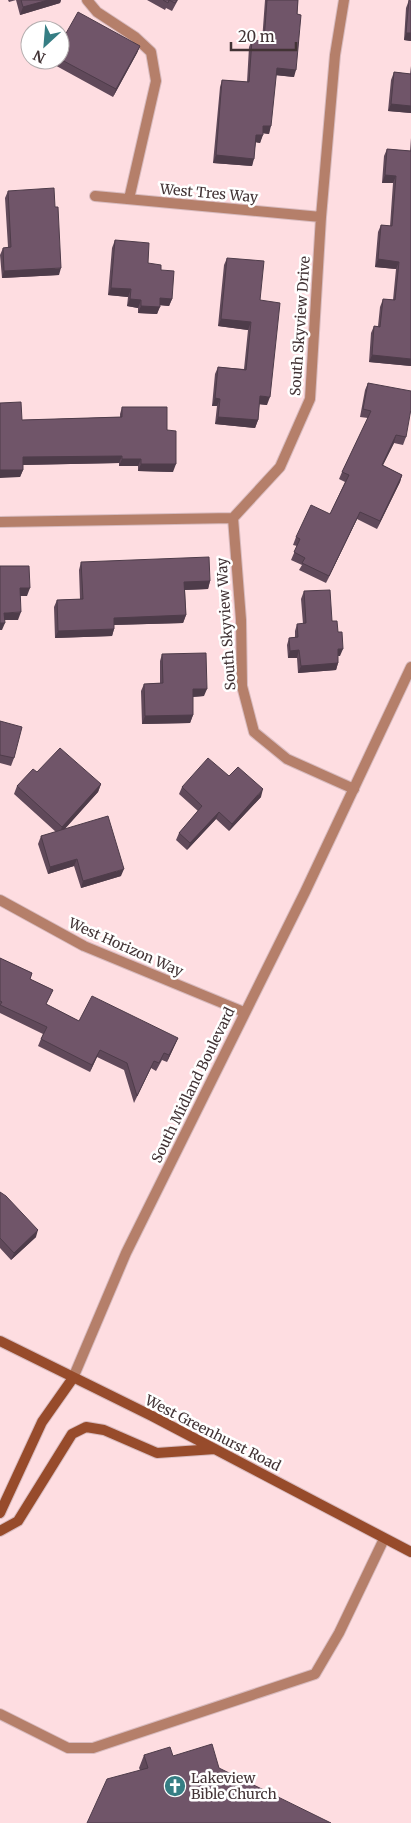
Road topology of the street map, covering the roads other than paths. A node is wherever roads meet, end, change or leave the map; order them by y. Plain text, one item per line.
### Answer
1 (87, 0) edge
2 (344, 0) edge
3 (95, 196) dead end
4 (129, 199) junction
5 (321, 217) junction
6 (233, 518) junction
7 (0, 522) edge
8 (411, 667) edge
9 (354, 789) junction
10 (0, 900) edge
11 (244, 1012) junction
12 (0, 1341) edge
13 (73, 1378) junction
14 (216, 1449) junction
15 (0, 1514) edge
16 (0, 1531) edge
17 (384, 1539) junction
18 (411, 1552) edge
19 (0, 1714) edge

1 - 4 street
2 - 5 street, South Skyview Drive
3 - 4 street, West Tres Way
4 - 5 street, West Tres Way
5 - 6 street, South Skyview Drive
6 - 7 street
6 - 9 street, South Skyview Way
8 - 9 street, South Midland Boulevard
9 - 11 street, South Midland Boulevard
10 - 11 street, West Horizon Way
11 - 13 street, South Midland Boulevard
12 - 13 main road, West Greenhurst Road
13 - 14 main road, West Greenhurst Road
13 - 15 main road, South Midland Boulevard
14 - 16 main road
14 - 17 main road, West Greenhurst Road
17 - 18 main road, West Greenhurst Road
17 - 19 street

